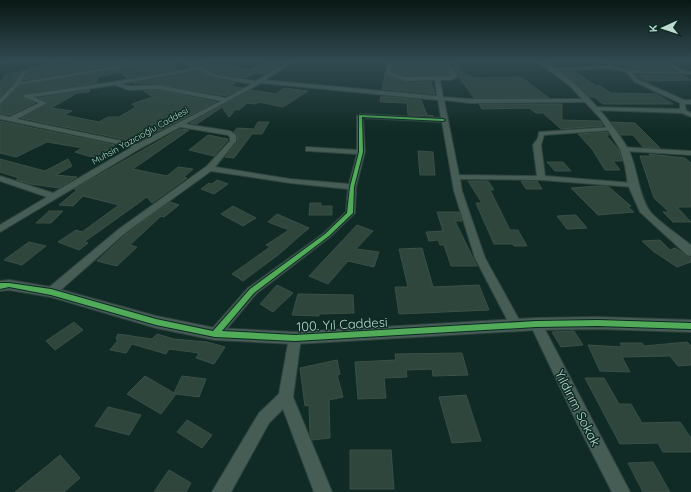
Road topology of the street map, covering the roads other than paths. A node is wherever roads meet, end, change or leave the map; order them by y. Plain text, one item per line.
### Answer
1 (15, 85) edge
2 (106, 85) edge
3 (117, 85) edge
4 (253, 85) edge
5 (292, 85) edge
6 (437, 85) edge
7 (572, 85) edge
8 (646, 85) edge
9 (440, 98) junction
10 (225, 100) junction
11 (586, 100) junction
12 (0, 102) edge
13 (683, 102) junction
14 (691, 102) edge
15 (595, 109) junction
16 (683, 111) junction
17 (691, 115) edge
18 (4, 119) edge
19 (443, 120) junction
20 (179, 125) junction
21 (612, 129) junction
22 (138, 146) junction
23 (309, 149) dead end
24 (624, 149) junction
25 (361, 152) junction
26 (691, 153) edge
27 (210, 168) junction
28 (455, 177) junction
29 (0, 178) edge
30 (541, 178) junction
31 (633, 184) junction
32 (352, 187) junction
33 (53, 196) junction
34 (0, 229) edge
35 (691, 252) edge
36 (0, 286) edge
37 (51, 292) junction
38 (536, 324) junction
39 (516, 325) junction
40 (691, 326) edge
41 (215, 334) junction
42 (295, 338) junction
43 (286, 397) junction
44 (221, 492) edge
45 (323, 492) edge
46 (621, 492) edge

1 - 12 street
2 - 18 street
3 - 10 street
4 - 10 street, Muhsin Yazıcıoğlu Caddesi
5 - 9 street
6 - 9 street
7 - 11 street
8 - 13 street
9 - 11 street
9 - 19 street
10 - 20 street, Muhsin Yazıcıoğlu Caddesi
11 - 15 street
13 - 14 street
13 - 16 street
15 - 16 street
15 - 21 street
16 - 17 street
18 - 22 street
19 - 25 street
19 - 28 street
20 - 22 street, Muhsin Yazıcıoğlu Caddesi
20 - 27 street
21 - 24 street
21 - 30 street
22 - 33 street, Muhsin Yazıcıoğlu Caddesi
23 - 25 street
24 - 26 street
24 - 31 street
25 - 32 street
27 - 32 street
27 - 37 street
28 - 30 street
28 - 39 street
29 - 33 street
30 - 31 street
31 - 35 street
32 - 41 street
33 - 34 street, Muhsin Yazıcıoğlu Caddesi
36 - 37 street, 100. Yıl Caddesi
37 - 41 street, 100. Yıl Caddesi
38 - 39 street, 100. Yıl Caddesi
38 - 40 street, 100. Yıl Caddesi
38 - 46 street, Yıldırım Sokak
39 - 42 street, 100. Yıl Caddesi
41 - 42 street, 100. Yıl Caddesi
42 - 43 street
43 - 44 street
43 - 45 street

